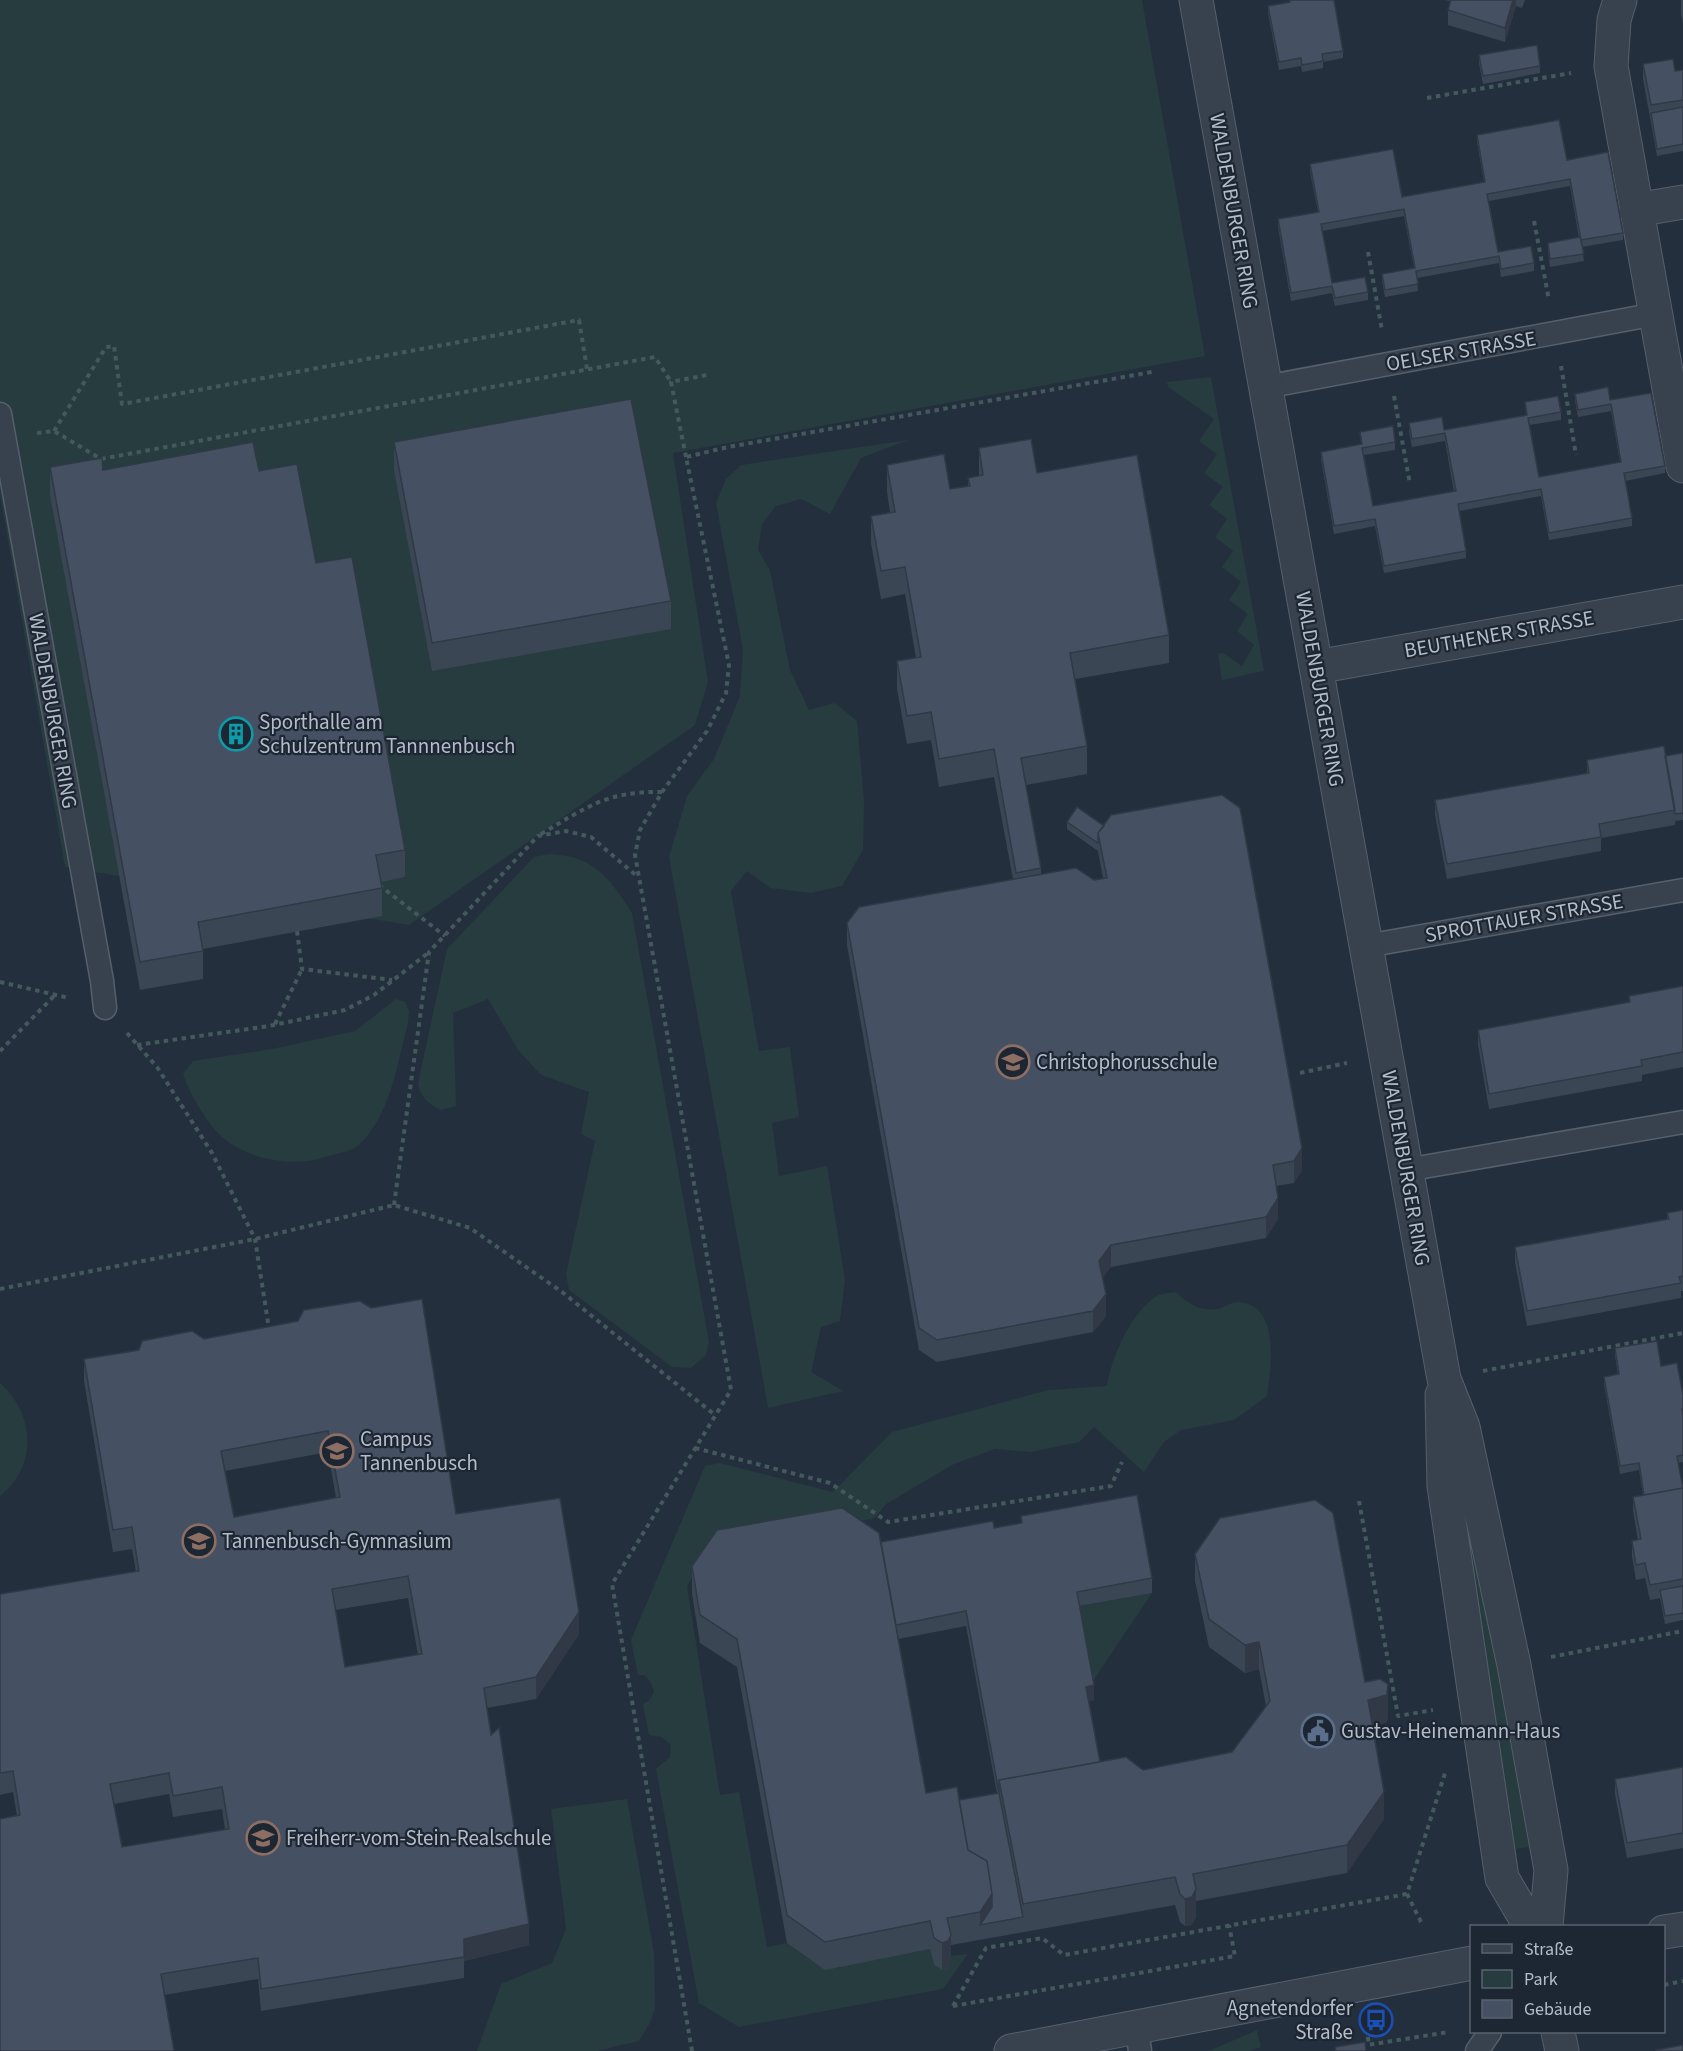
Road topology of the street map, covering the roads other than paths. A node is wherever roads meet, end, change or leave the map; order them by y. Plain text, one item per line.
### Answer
1 (1196, 0) edge
2 (1620, 0) edge
3 (1683, 202) edge
4 (1636, 210) junction
5 (1656, 314) junction
6 (1265, 387) junction
7 (0, 414) edge
8 (1683, 466) edge
9 (1683, 602) edge
10 (1316, 667) junction
11 (1683, 890) edge
12 (1366, 946) junction
13 (105, 1008) road end
14 (1683, 1122) edge
15 (1406, 1170) junction
16 (1444, 1379) junction
17 (1529, 1925) edge
18 (1546, 1925) edge
19 (1683, 1929) edge
20 (1665, 1932) edge
21 (1470, 1963) edge
22 (1489, 2033) edge
23 (1558, 2033) edge
24 (1138, 2040) edge
25 (1011, 2051) edge
26 (1477, 2051) edge
27 (1562, 2051) edge

1 - 6 street, WALDENBURGER RING
2 - 4 street
3 - 4 street
4 - 5 street
5 - 6 lane, OELSER STRASSE
5 - 8 street
6 - 10 street, WALDENBURGER RING
7 - 13 lane, WALDENBURGER RING
9 - 10 street, BEUTHENER STRASSE
10 - 12 street, WALDENBURGER RING
11 - 12 lane, SPROTTAUER STRASSE
12 - 15 street, WALDENBURGER RING
14 - 15 lane
15 - 16 street, WALDENBURGER RING
16 - 17 street, WALDENBURGER RING
16 - 18 street, WALDENBURGER RING
19 - 20 street
21 - 24 street
22 - 26 lane
23 - 27 street
24 - 25 street

